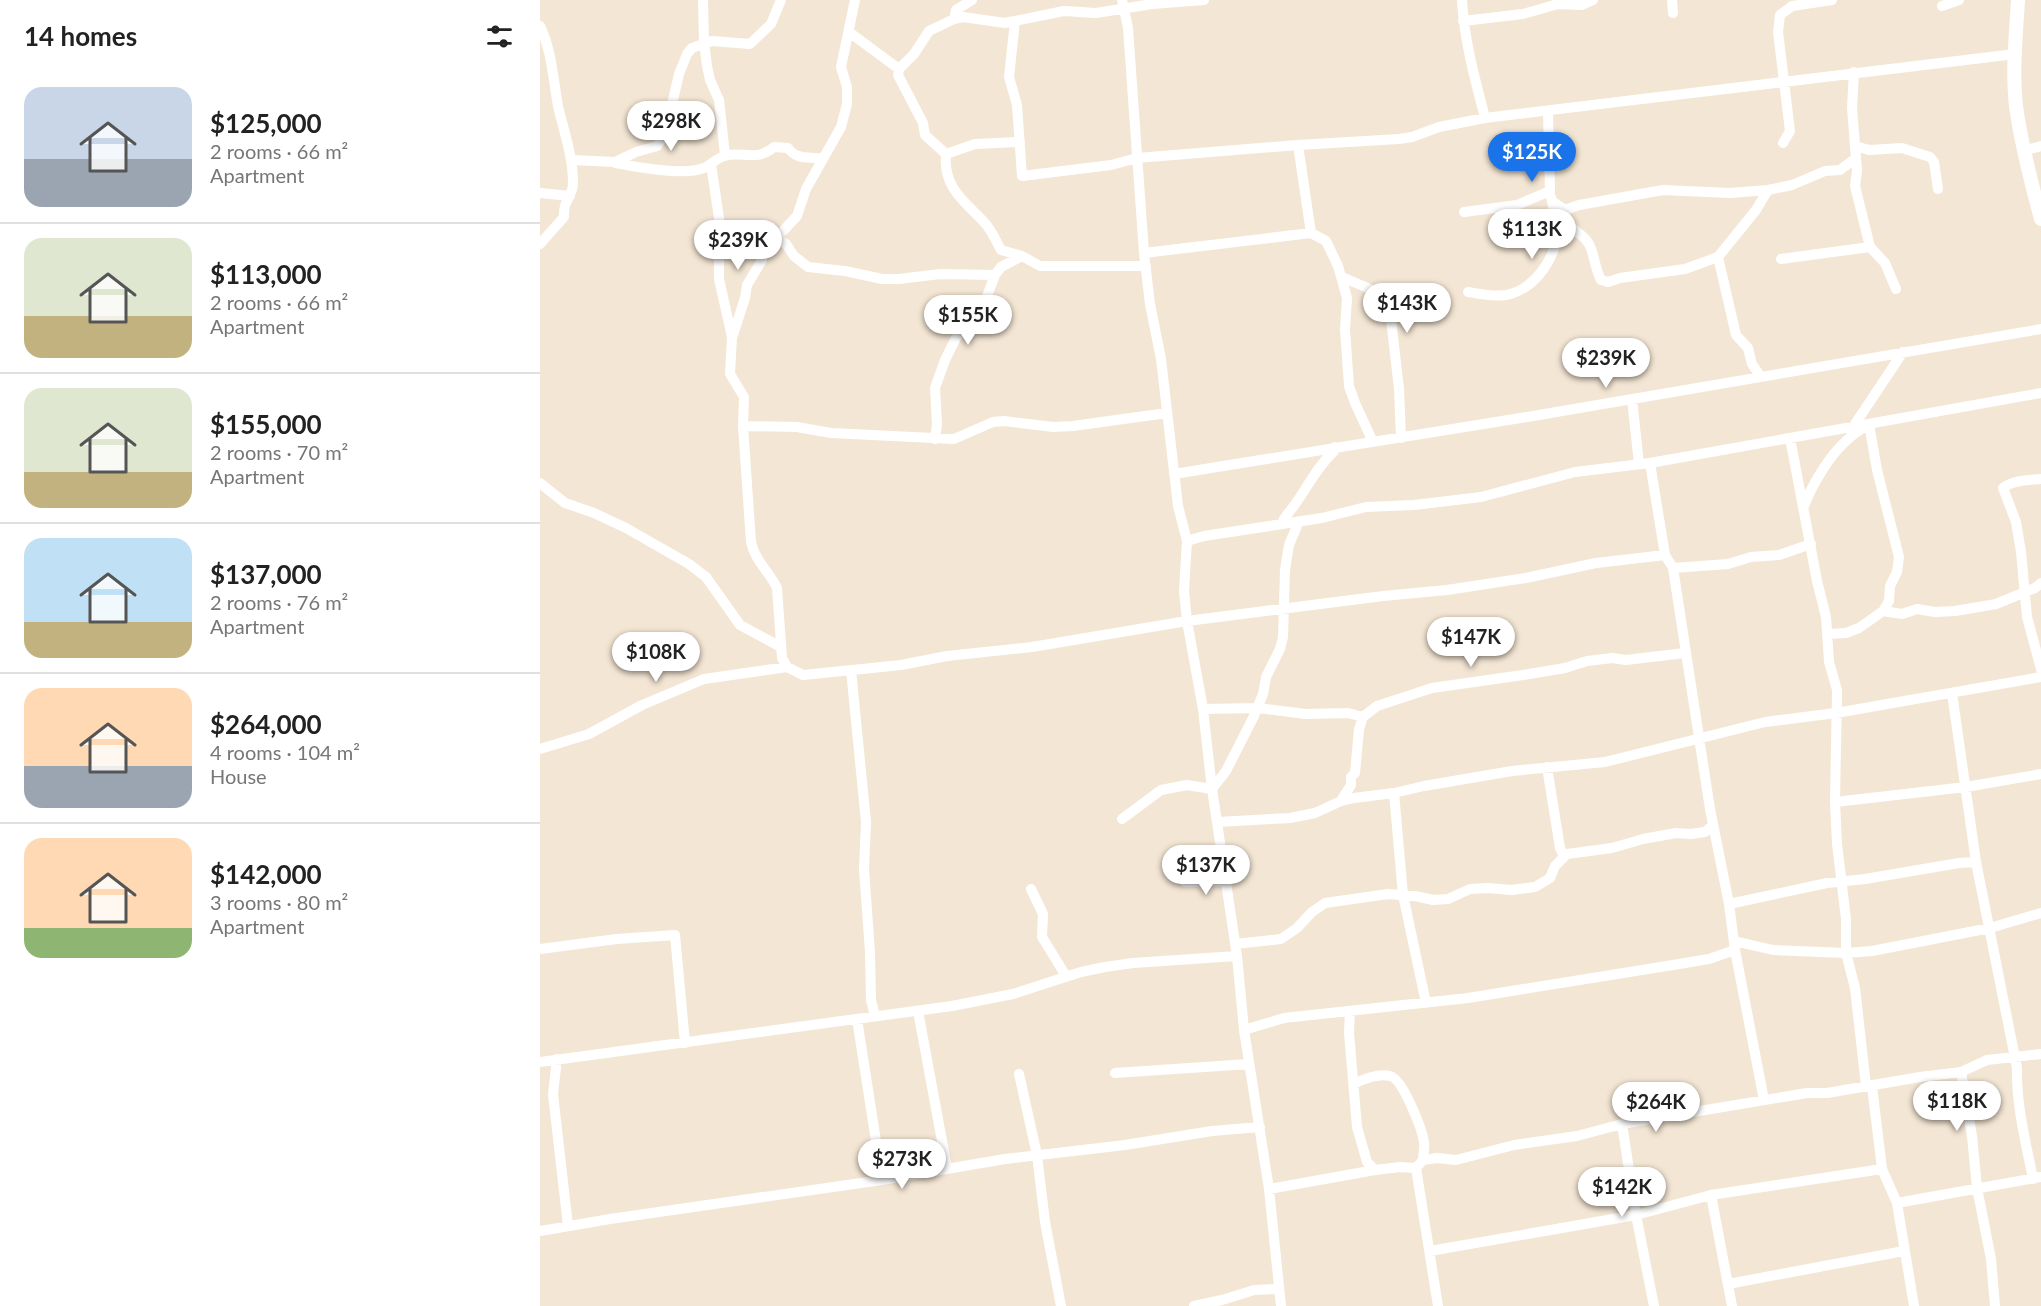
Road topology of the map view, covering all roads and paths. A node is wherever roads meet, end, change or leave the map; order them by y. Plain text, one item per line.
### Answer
1 (703, 0) edge
2 (781, 0) edge
3 (855, 0) edge
4 (972, 0) edge
5 (1204, 0) edge
6 (1462, 0) edge
7 (1593, 0) edge
8 (1672, 0) edge
9 (1832, 0) edge
10 (1959, 0) edge
11 (2018, 0) edge
12 (1123, 4) edge
13 (1941, 6) dead end
14 (1673, 13) dead end
15 (954, 19) junction
16 (1015, 21) junction
17 (1463, 21) junction
18 (540, 26) edge
19 (849, 32) junction
20 (704, 43) junction
21 (2015, 54) junction
22 (551, 67) junction
23 (899, 69) junction
24 (540, 70) edge
25 (1854, 72) junction
26 (1784, 82) junction
27 (1548, 112) junction
28 (1485, 118) junction
29 (1020, 142) junction
30 (1783, 143) dead end
31 (1298, 145) junction
32 (2041, 146) edge
33 (2024, 151) junction
34 (1855, 152) junction
35 (946, 154) junction
36 (725, 155) junction
37 (1137, 158) junction
38 (823, 159) junction
39 (572, 160) junction
40 (615, 162) junction
41 (711, 164) junction
42 (1938, 189) dead end
43 (1768, 190) junction
44 (540, 194) edge
45 (570, 196) junction
46 (1551, 196) junction
47 (1565, 210) junction
48 (1464, 212) dead end
49 (2041, 219) edge
50 (1311, 233) junction
51 (773, 236) junction
52 (540, 244) edge
53 (1870, 247) junction
54 (1144, 253) junction
55 (1022, 256) junction
56 (1718, 257) junction
57 (1781, 259) dead end
58 (1146, 266) junction
59 (995, 275) junction
60 (1342, 277) junction
61 (1896, 289) dead end
62 (1468, 292) dead end
63 (2041, 329) edge
64 (732, 337) junction
65 (1903, 352) junction
66 (1761, 377) junction
67 (2041, 393) edge
68 (1632, 399) junction
69 (1167, 413) junction
70 (1869, 424) junction
71 (743, 426) junction
72 (1853, 427) junction
73 (1401, 438) junction
74 (1790, 438) junction
75 (935, 439) junction
76 (1373, 442) junction
77 (1335, 447) junction
78 (1650, 463) junction
79 (1639, 464) junction
80 (1174, 474) junction
81 (2041, 479) edge
82 (540, 483) edge
83 (1804, 506) junction
84 (1299, 521) junction
85 (1282, 523) junction
86 (1187, 541) junction
87 (1810, 544) junction
88 (1665, 555) junction
89 (1673, 568) junction
90 (2041, 583) edge
91 (2025, 590) junction
92 (1283, 608) junction
93 (1883, 611) junction
94 (1187, 621) junction
95 (1828, 634) junction
96 (779, 646) junction
97 (1685, 653) junction
98 (787, 668) junction
99 (2041, 669) edge
100 (851, 670) junction
101 (2041, 677) edge
102 (1952, 693) junction
103 (1258, 708) junction
104 (1203, 709) junction
105 (1836, 713) junction
106 (1363, 717) junction
107 (1699, 738) junction
108 (540, 749) edge
109 (1547, 767) junction
110 (2041, 774) edge
111 (1966, 787) junction
112 (1212, 789) junction
113 (1394, 793) junction
114 (1341, 801) junction
115 (1835, 802) junction
116 (1122, 819) dead end
117 (1217, 822) junction
118 (1713, 825) junction
119 (1567, 854) junction
120 (1977, 862) junction
121 (1226, 880) junction
122 (1185, 882) dead end
123 (1843, 882) junction
124 (1031, 889) dead end
125 (1403, 895) junction
126 (1729, 904) junction
127 (2041, 913) edge
128 (1990, 928) junction
129 (1234, 944) junction
130 (1735, 945) junction
131 (540, 949) edge
132 (1846, 953) junction
133 (1237, 956) junction
134 (1066, 976) junction
135 (1426, 1003) junction
136 (918, 1011) junction
137 (1350, 1011) junction
138 (875, 1017) junction
139 (857, 1019) junction
140 (1244, 1030) junction
141 (685, 1042) junction
142 (2041, 1054) edge
143 (2014, 1058) junction
144 (557, 1059) junction
145 (540, 1062) edge
146 (1249, 1064) junction
147 (1961, 1072) junction
148 (1115, 1073) dead end
149 (1019, 1074) dead end
150 (1354, 1084) junction
151 (1869, 1086) junction
152 (1764, 1100) junction
153 (1622, 1124) junction
154 (1260, 1127) junction
155 (1037, 1155) junction
156 (1419, 1164) junction
157 (947, 1168) junction
158 (1882, 1169) junction
159 (1375, 1170) junction
160 (2037, 1178) edge
161 (882, 1180) junction
162 (1977, 1188) junction
163 (1269, 1189) junction
164 (1711, 1195) junction
165 (1897, 1203) junction
166 (1636, 1215) junction
167 (568, 1226) junction
168 (540, 1231) edge
169 (1430, 1251) junction
170 (1904, 1251) junction
171 (1728, 1284) junction
172 (1279, 1289) junction
173 (1061, 1306) edge
174 (1194, 1306) edge
175 (1281, 1306) edge
176 (1438, 1306) edge
177 (1654, 1306) edge
178 (1732, 1306) edge
179 (1914, 1306) edge
180 (1995, 1306) edge

1 - 20 street
2 - 20 street
3 - 19 street
4 - 15 street
5 - 12 street
6 - 17 street
7 - 17 street
8 - 14 street
9 - 26 street
10 - 13 street
11 - 21 main road
12 - 16 street
12 - 37 street
15 - 16 street
15 - 23 street
16 - 29 street
17 - 28 street
18 - 22 street
19 - 23 street
19 - 38 street
20 - 36 street
20 - 40 street
21 - 25 street
21 - 33 main road
22 - 24 street
22 - 39 street
23 - 35 street
25 - 26 street
25 - 34 street
26 - 27 street
26 - 30 street
27 - 28 street
27 - 46 street
28 - 31 street
29 - 35 street
29 - 37 street
31 - 37 street
31 - 50 street
32 - 33 street
33 - 49 main road
34 - 42 street
34 - 43 street
34 - 53 street
35 - 55 street
36 - 38 street
36 - 41 street
37 - 54 street
38 - 51 street
39 - 40 street
39 - 45 street
40 - 41 street
41 - 64 street
43 - 47 street
43 - 56 street
44 - 45 street
45 - 52 street
46 - 47 street
46 - 48 street
46 - 62 street
47 - 56 street
50 - 54 street
50 - 60 street
51 - 59 street
51 - 64 street
53 - 57 street
53 - 61 street
54 - 58 street
55 - 58 street
55 - 59 street
56 - 66 street
58 - 69 street
59 - 75 street
60 - 73 street
60 - 76 street
63 - 65 street
64 - 71 street
65 - 66 street
65 - 72 street
66 - 68 street
67 - 70 street
68 - 73 street
68 - 79 street
69 - 75 street
69 - 80 street
70 - 72 street
70 - 83 street
70 - 93 street
71 - 75 street
71 - 96 street
72 - 74 street
73 - 76 street
74 - 78 street
74 - 83 street
76 - 77 street
77 - 80 street
77 - 85 street
78 - 79 street
78 - 88 street
79 - 84 street
80 - 86 street
81 - 91 street
82 - 96 street
83 - 87 street
84 - 85 street
84 - 92 street
85 - 86 street
86 - 94 street
87 - 89 street
87 - 95 street
88 - 89 street
88 - 92 street
89 - 97 street
90 - 91 street
91 - 93 street
91 - 99 street
92 - 94 street
92 - 103 street
93 - 95 street
94 - 100 street
94 - 104 street
95 - 105 street
96 - 98 street
97 - 106 street
97 - 107 street
98 - 100 street
98 - 108 street
100 - 138 street
101 - 102 street
102 - 105 street
102 - 111 street
103 - 104 street
103 - 106 street
103 - 112 street
104 - 112 street
105 - 107 street
105 - 115 street
106 - 114 street
107 - 109 street
107 - 118 street
109 - 113 street
109 - 119 street
110 - 111 street
111 - 115 street
111 - 120 street
112 - 116 street
112 - 117 street
113 - 114 street
113 - 125 street
114 - 117 street
115 - 123 street
117 - 121 street
118 - 119 street
118 - 126 street
119 - 125 street
120 - 123 street
120 - 128 street
121 - 122 street
121 - 129 street
123 - 126 street
123 - 132 street
124 - 134 street
125 - 129 street
125 - 135 street
126 - 130 street
127 - 128 street
128 - 132 street
128 - 143 street
129 - 133 street
130 - 132 street
130 - 135 street
130 - 152 street
131 - 141 street
132 - 151 street
133 - 134 street
133 - 140 street
134 - 136 street
135 - 137 street
136 - 138 street
136 - 157 street
137 - 140 street
137 - 150 street
138 - 139 street
139 - 141 street
139 - 161 street
140 - 146 street
141 - 144 street
142 - 143 street
143 - 147 street
143 - 160 street
144 - 145 street
144 - 167 street
146 - 148 street
146 - 154 street
147 - 151 street
147 - 162 street
149 - 155 street
150 - 156 street
150 - 159 street
151 - 152 street
151 - 158 street
152 - 153 street
153 - 156 street
153 - 166 street
154 - 155 street
154 - 163 street
155 - 157 street
155 - 173 street
156 - 159 street
156 - 169 street
157 - 161 street
158 - 164 street
158 - 165 street
159 - 163 street
160 - 162 street
161 - 167 street
162 - 165 street
162 - 180 street
163 - 172 street
164 - 166 street
164 - 171 street
165 - 170 street
166 - 169 street
166 - 177 street
167 - 168 street
169 - 176 street
170 - 171 street
170 - 179 street
171 - 178 street
172 - 174 street
172 - 175 street

